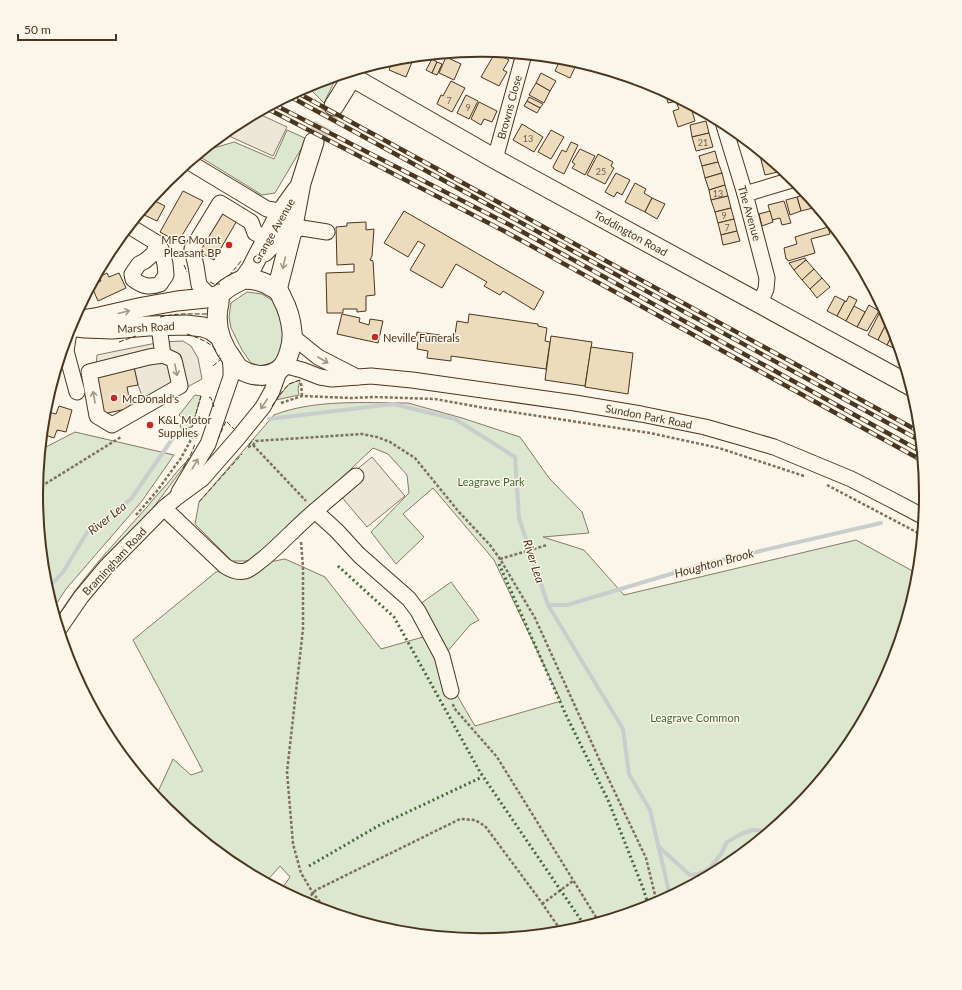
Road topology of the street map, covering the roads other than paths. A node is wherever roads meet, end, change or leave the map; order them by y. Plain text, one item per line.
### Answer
1 (523, 59) edge
2 (354, 76) edge
3 (349, 77) edge
4 (334, 106) tunnel mouth
5 (726, 133) edge
6 (314, 142) tunnel mouth
7 (495, 159) junction
8 (194, 165) edge
9 (788, 182) edge
10 (301, 184) junction
11 (745, 194) junction
12 (279, 215) junction
13 (133, 229) edge
14 (292, 231) junction
15 (327, 232) dead end
16 (267, 238) junction
17 (157, 243) dead end
18 (248, 274) junction
19 (277, 290) junction
20 (215, 296) junction
21 (760, 303) junction
22 (78, 322) edge
23 (77, 326) edge
24 (162, 326) junction
25 (219, 336) junction
26 (292, 336) junction
27 (66, 353) edge
28 (163, 355) junction
29 (230, 357) junction
30 (281, 367) junction
31 (357, 377) junction
32 (904, 382) edge
33 (77, 392) dead end
34 (356, 476) dead end
35 (176, 498) junction
36 (164, 508) junction
37 (315, 511) junction
38 (918, 515) edge
39 (63, 624) edge
40 (451, 691) road end

1 - 7 street, Browns Close
2 - 7 main road, Toddington Road
3 - 4 main road
5 - 11 street, The Avenue
6 - 10 main road, Grange Avenue
7 - 21 main road, Toddington Road
8 - 12 street
9 - 11 street
10 - 12 main road, Grange Avenue
10 - 14 main road, Grange Avenue
11 - 21 street, The Avenue
12 - 16 main road, Grange Avenue
13 - 17 street
14 - 15 street
14 - 18 street
14 -> 19 main road, Grange Avenue
16 - 18 main road, Grange Avenue
16 - 20 street
18 - 19 main road
18 - 20 main road
19 - 26 main road
22 -> 20 main road, Marsh Road
20 - 25 main road
21 - 32 main road, Toddington Road
23 - 24 main road, Marsh Road
24 - 25 main road, Marsh Road
24 - 28 street
25 - 29 main road
26 - 30 main road
26 -> 31 street, Sundon Park Road
27 - 33 street
28 -> 28 street
29 - 30 main road
35 -> 29 street, Bramingham Road
30 - 31 street, Sundon Park Road
30 -> 35 street, Bramingham Road
31 - 38 street, Sundon Park Road
34 - 37 street
35 - 36 street, Bramingham Road
36 - 37 street
36 - 39 street, Bramingham Road
37 - 40 street

